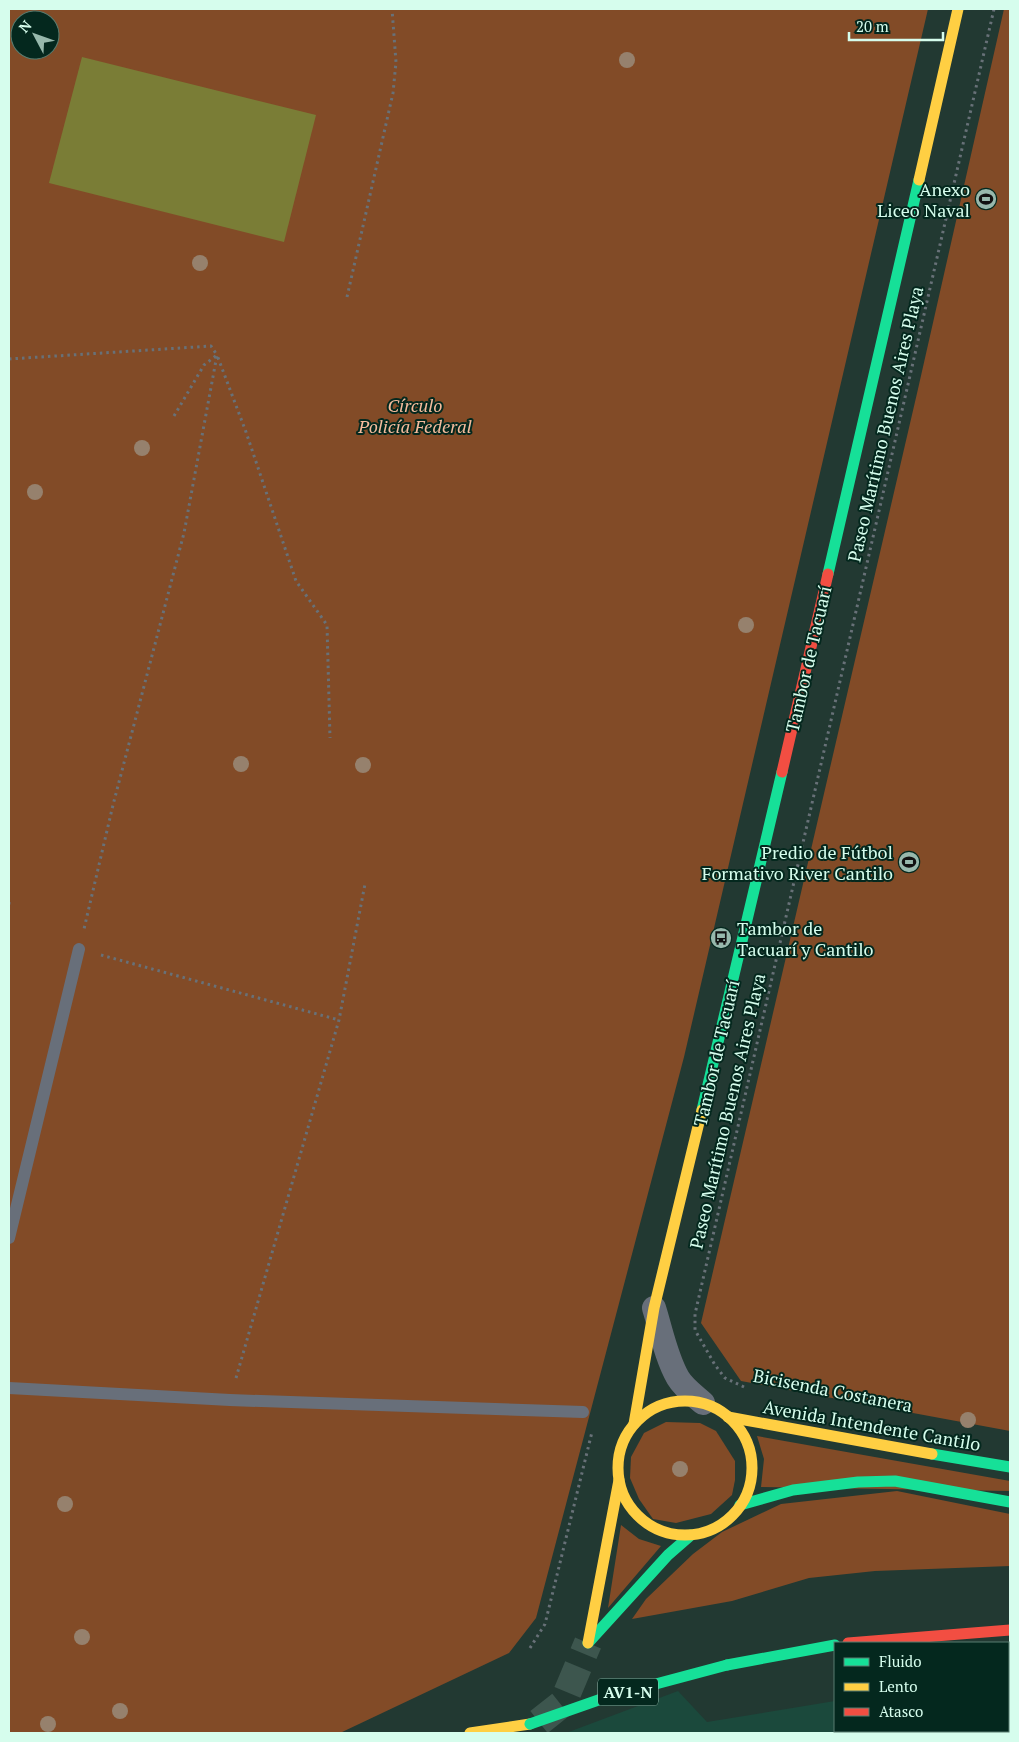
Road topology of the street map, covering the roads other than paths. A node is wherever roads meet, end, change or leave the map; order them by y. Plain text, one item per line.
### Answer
1 (958, 9) edge
2 (79, 949) road end
3 (9, 1238) edge
4 (654, 1308) junction
5 (9, 1388) edge
6 (702, 1403) junction
7 (583, 1412) dead end
8 (728, 1417) junction
9 (634, 1424) junction
10 (1010, 1467) edge
11 (619, 1480) junction
12 (1010, 1502) edge
13 (740, 1505) junction
14 (691, 1535) junction
15 (1010, 1630) edge
16 (859, 1642) edge
17 (834, 1645) edge
18 (530, 1724) junction
19 (470, 1733) edge
20 (514, 1733) edge

1 - 4 main road, Tambor de Tacuarí
2 - 3 lane
4 - 6 street
4 - 9 main road, Tambor de Tacuarí
5 - 7 lane
6 - 8 main road
6 - 9 main road
8 - 10 main road, Avenida Intendente Cantilo
8 - 13 main road
9 - 11 main road
11 - 14 main road
11 - 14 main road
12 - 13 main road
13 - 14 main road
15 - 16 main road
17 - 18 main road, AV1-N, bridge
18 - 19 main road
18 - 20 main road

